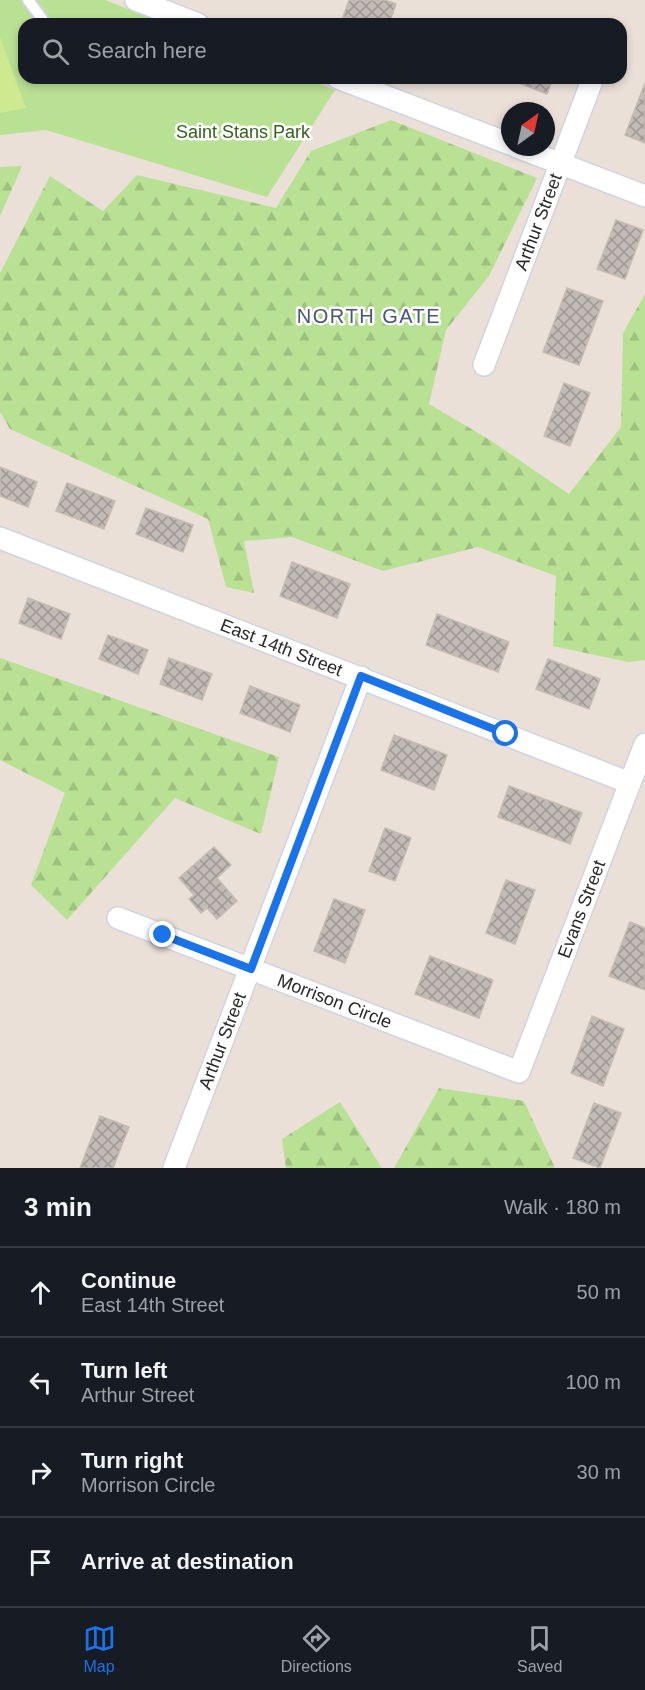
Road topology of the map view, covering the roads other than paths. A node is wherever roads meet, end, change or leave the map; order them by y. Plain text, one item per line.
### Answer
1 (28, 0) edge
2 (136, 0) edge
3 (42, 18) edge
4 (179, 18) edge
5 (354, 84) edge
6 (591, 84) edge
7 (501, 141) edge
8 (540, 156) edge
9 (560, 164) junction
10 (645, 196) edge
11 (484, 366) dead end
12 (0, 538) edge
13 (361, 676) junction
14 (645, 744) edge
15 (630, 783) junction
16 (118, 918) dead end
17 (251, 969) junction
18 (519, 1072) joint
19 (174, 1168) edge

1 - 3 lane
2 - 4 street
5 - 7 street
6 - 9 street, Arthur Street
8 - 9 street
9 - 10 street
9 - 11 street, Arthur Street
12 - 13 street, East 14th Street
13 - 15 street, East 14th Street
13 - 17 street, Arthur Street
14 - 15 street, Evans Street
15 - 18 street, Evans Street
16 - 17 street, Morrison Circle
17 - 18 street, Morrison Circle
17 - 19 street, Arthur Street

